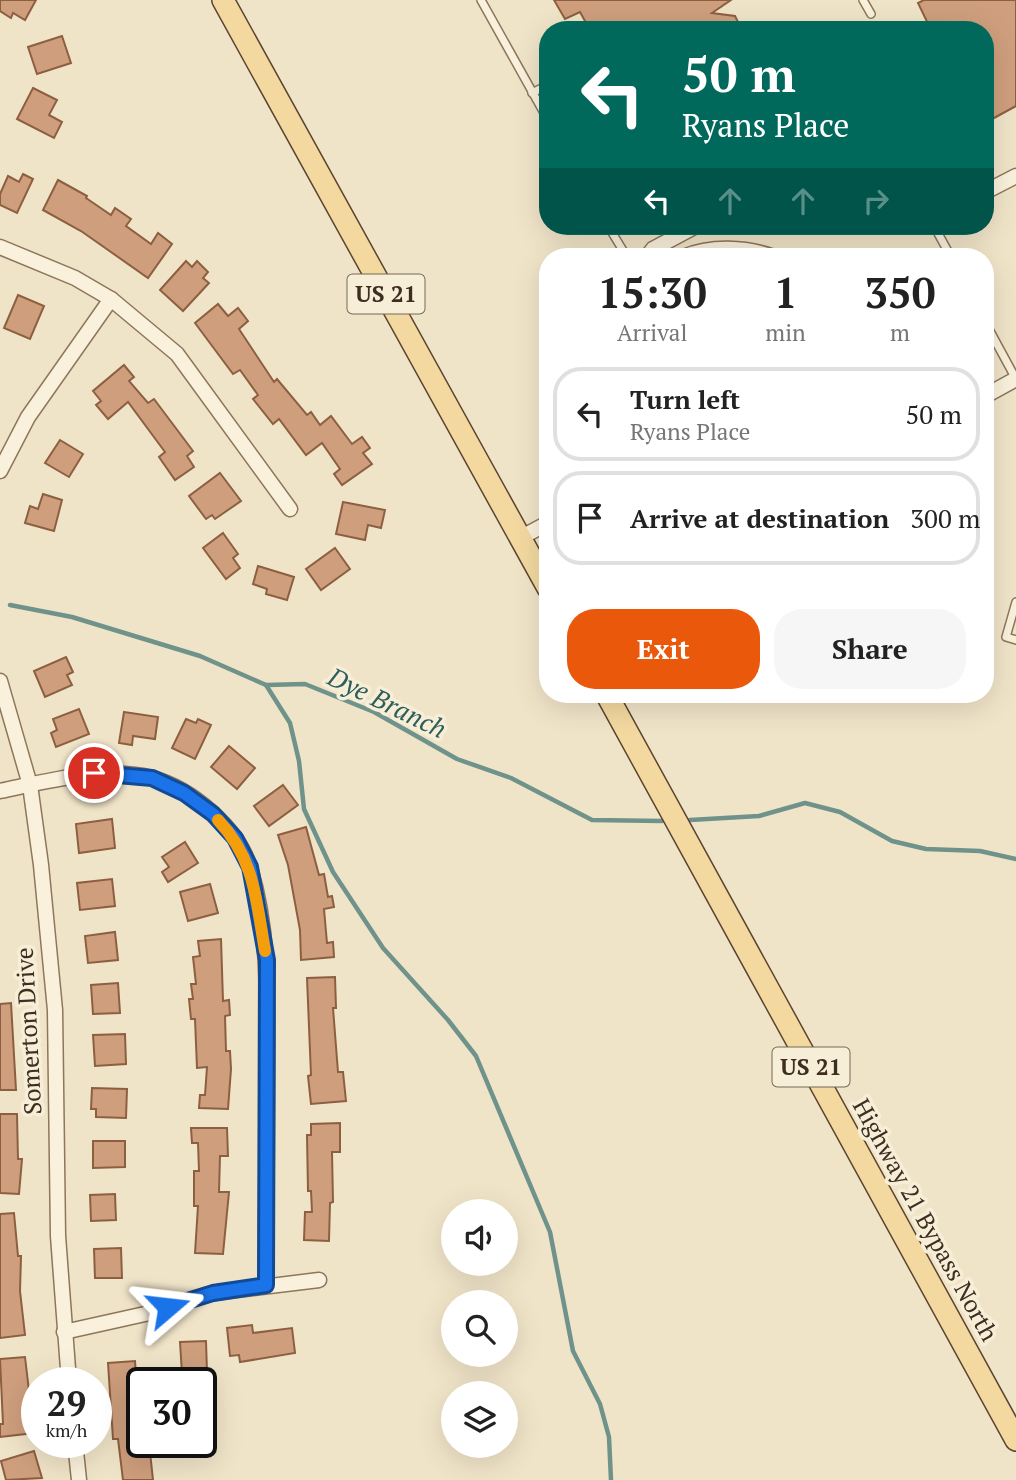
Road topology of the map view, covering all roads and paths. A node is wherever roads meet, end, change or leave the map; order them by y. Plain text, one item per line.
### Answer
1 (223, 0) edge
2 (481, 0) edge
3 (863, 0) edge
4 (871, 13) dead end
5 (539, 90) edge
6 (533, 93) junction
7 (539, 104) edge
8 (1016, 176) edge
9 (994, 187) edge
10 (680, 235) edge
11 (0, 247) edge
12 (657, 248) edge
13 (111, 299) junction
14 (994, 338) edge
15 (1016, 379) edge
16 (994, 391) edge
17 (0, 471) edge
18 (290, 509) dead end
19 (539, 528) edge
20 (520, 538) junction
21 (539, 572) edge
22 (1016, 602) edge
23 (1016, 640) edge
24 (0, 681) edge
25 (611, 703) edge
26 (30, 785) junction
27 (0, 791) edge
28 (319, 1280) dead end
29 (266, 1285) junction
30 (64, 1332) junction
31 (68, 1367) edge
32 (1016, 1440) edge
33 (77, 1458) edge
34 (79, 1480) edge

1 - 20 main road, US 21
2 - 6 lane
3 - 4 lane
5 - 6 lane
6 - 7 lane
8 - 9 street
10 - 12 street
11 - 13 street
13 - 17 street
13 - 18 street
14 - 15 lane
15 - 16 street
19 - 20 street
20 - 21 main road, US 21
22 - 23 lane
24 - 26 street, Somerton Drive
25 - 32 main road, Highway 21 Bypass North / US 21
26 - 27 street
26 - 29 street
26 - 30 street, Somerton Drive
28 - 29 street
29 - 30 street
30 - 31 street, Somerton Drive
33 - 34 street

